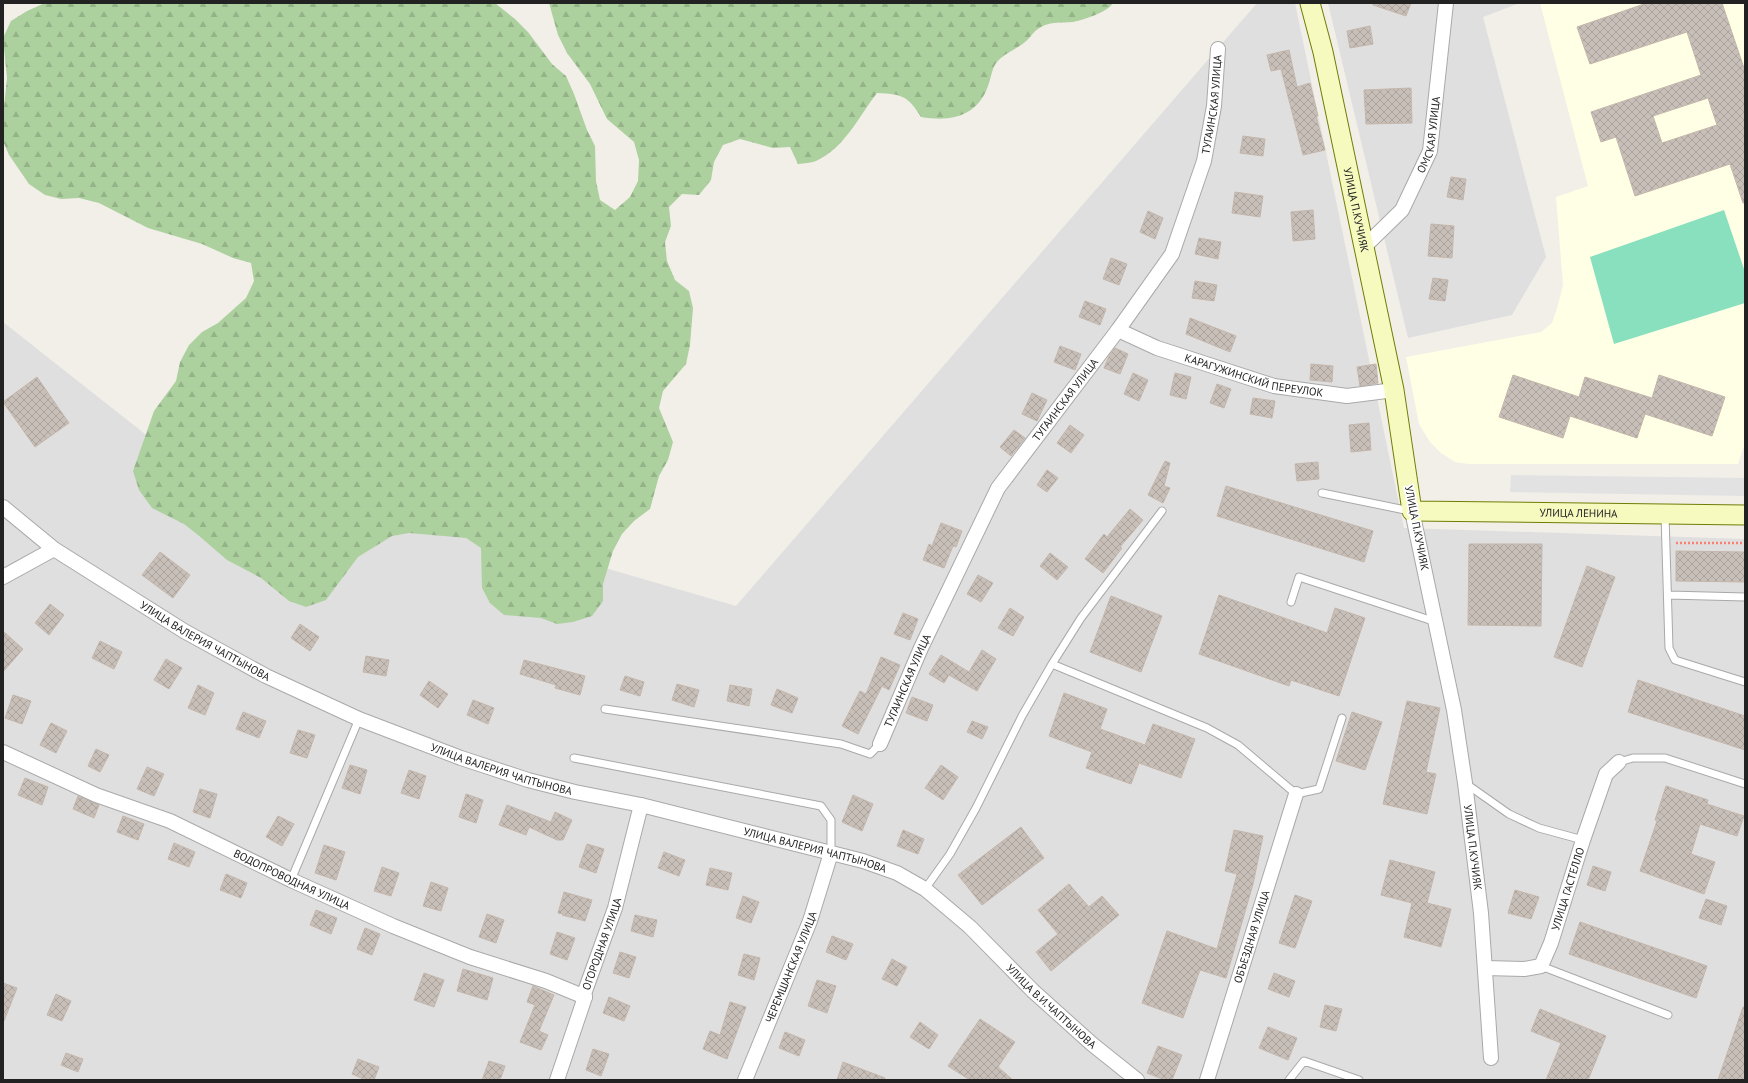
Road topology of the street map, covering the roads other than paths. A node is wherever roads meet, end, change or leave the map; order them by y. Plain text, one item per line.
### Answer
1 (1310, 3) edge
2 (1446, 3) edge
3 (1218, 49) dead end
4 (1364, 247) junction
5 (1118, 330) junction
6 (1394, 390) junction
7 (1322, 493) dead end
8 (3, 506) edge
9 (1162, 511) dead end
10 (1412, 511) junction
11 (1665, 514) junction
12 (1745, 515) edge
13 (54, 548) junction
14 (3, 577) edge
15 (1668, 595) junction
16 (1745, 597) edge
17 (1291, 602) dead end
18 (1436, 622) junction
19 (1052, 664) junction
20 (1745, 682) edge
21 (605, 709) dead end
22 (1342, 718) dead end
23 (359, 719) junction
24 (880, 744) joint
25 (3, 752) edge
26 (574, 758) dead end
27 (1619, 762) joint
28 (1465, 782) junction
29 (1745, 784) edge
30 (1296, 794) junction
31 (641, 805) junction
32 (1583, 840) junction
33 (832, 853) junction
34 (291, 880) junction
35 (925, 889) junction
36 (970, 927) joint
37 (1541, 966) junction
38 (1485, 968) junction
39 (585, 997) junction
40 (1668, 1015) dead end
41 (1492, 1058) dead end
42 (749, 1079) edge
43 (557, 1080) edge
44 (1137, 1080) edge
45 (1207, 1080) edge
46 (1289, 1080) edge
47 (1359, 1080) edge

1 - 4 street, УЛИЦА П.КУЧИЯК
2 - 4 street, ОМСКАЯ УЛИЦА
3 - 5 street, ТУГАИНСКАЯ УЛИЦА
4 - 6 street, УЛИЦА П.КУЧИЯК
5 - 6 street, КАРАГУЖИНСКИЙ ПЕРЕУЛОК
5 - 24 street, ТУГАИНСКАЯ УЛИЦА
6 - 10 street, УЛИЦА П.КУЧИЯК
7 - 10 lane
8 - 13 street, УЛИЦА ВАЛЕРИЯ ЧАПТЫНОВА
9 - 19 lane
10 - 11 street, УЛИЦА ЛЕНИНА
10 - 18 street, УЛИЦА П.КУЧИЯК
11 - 12 street, УЛИЦА ЛЕНИНА
11 - 15 lane
13 - 14 street
13 - 23 street, УЛИЦА ВАЛЕРИЯ ЧАПТЫНОВА
15 - 16 lane
15 - 20 lane
17 - 18 lane
18 - 28 street, УЛИЦА П.КУЧИЯК
19 - 30 lane
19 - 35 lane
21 - 24 lane
22 - 30 lane
23 - 31 street, УЛИЦА ВАЛЕРИЯ ЧАПТЫНОВА
23 - 34 lane
25 - 34 street, ВОДОПРОВОДНАЯ УЛИЦА
26 - 33 lane
27 - 29 lane
27 - 32 street, УЛИЦА ГАСТЕЛЛО
28 - 32 lane
28 - 38 street, УЛИЦА П.КУЧИЯК
30 - 45 street, ОБЪЕЗДНАЯ УЛИЦА
31 - 33 street, УЛИЦА ВАЛЕРИЯ ЧАПТЫНОВА
31 - 39 street, ОГОРОДНАЯ УЛИЦА
32 - 37 street, УЛИЦА ГАСТЕЛЛО
33 - 35 street, УЛИЦА ВАЛЕРИЯ ЧАПТЫНОВА
33 - 42 street, ЧЕРЕМШАНСКАЯ УЛИЦА
34 - 39 street, ВОДОПРОВОДНАЯ УЛИЦА
35 - 36 street, УЛИЦА ВАЛЕРИЯ ЧАПТЫНОВА
36 - 44 street, УЛИЦА В.И.ЧАПТЫНОВА
37 - 38 street
37 - 40 lane
38 - 41 street, УЛИЦА П.КУЧИЯК
39 - 43 street, ОГОРОДНАЯ УЛИЦА
46 - 47 lane

